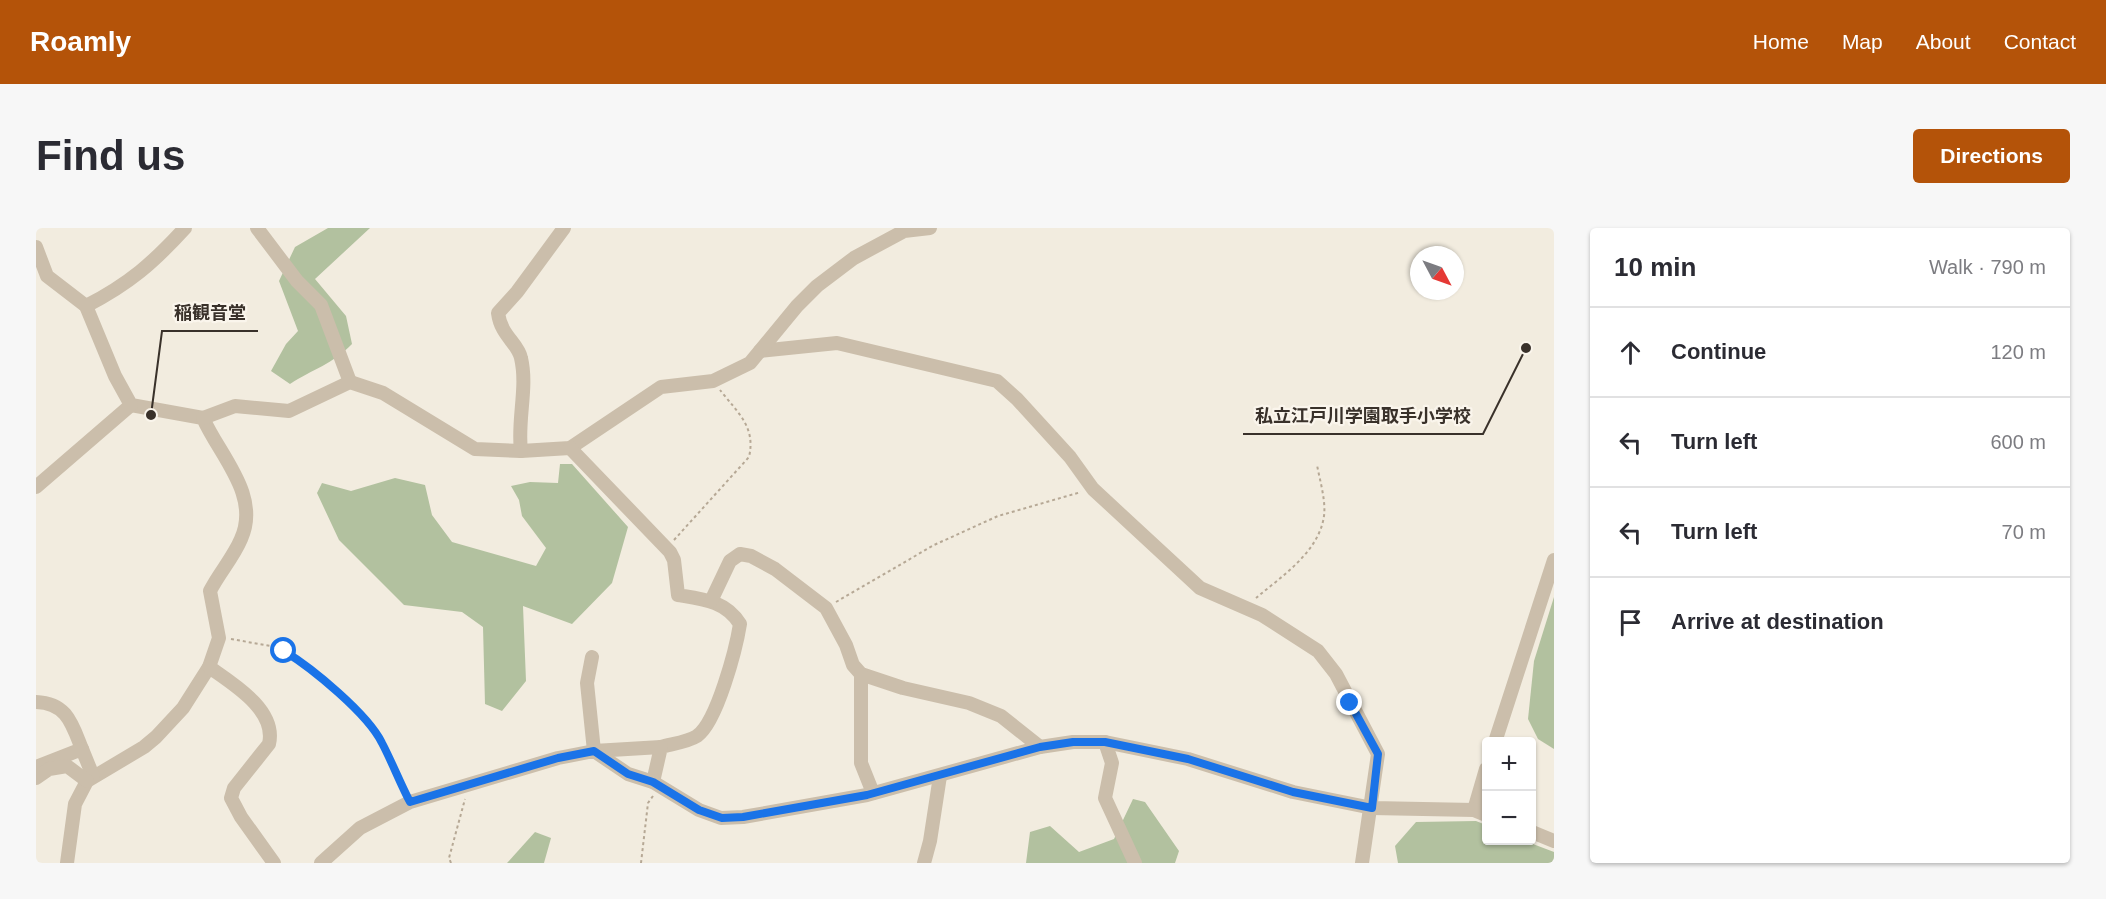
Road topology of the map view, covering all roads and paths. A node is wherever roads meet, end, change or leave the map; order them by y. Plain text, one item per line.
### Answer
1 (185, 228) edge
2 (257, 228) edge
3 (564, 228) edge
4 (930, 228) edge
5 (36, 247) edge
6 (86, 306) junction
7 (760, 351) junction
8 (713, 381) junction
9 (350, 382) junction
10 (131, 405) junction
11 (203, 418) junction
12 (570, 448) junction
13 (521, 451) junction
14 (1317, 465) dead end
15 (36, 487) edge
16 (1092, 489) junction
17 (666, 548) junction
18 (1554, 560) edge
19 (711, 601) junction
20 (826, 608) junction
21 (1245, 608) junction
22 (219, 638) junction
23 (592, 657) dead end
24 (209, 668) junction
25 (861, 674) junction
26 (36, 702) edge
27 (1496, 737) edge
28 (1105, 742) junction
29 (661, 747) junction
30 (1040, 747) junction
31 (82, 749) junction
32 (594, 751) junction
33 (36, 767) edge
34 (940, 776) junction
35 (36, 778) edge
36 (90, 779) junction
37 (656, 784) junction
38 (468, 785) junction
39 (1483, 791) edge
40 (873, 793) junction
41 (410, 802) junction
42 (1372, 808) junction
43 (1480, 812) edge
44 (1536, 834) edge
45 (1554, 841) edge
46 (67, 863) edge
47 (274, 863) edge
48 (321, 863) edge
49 (450, 863) edge
50 (641, 863) edge
51 (924, 863) edge
52 (1135, 863) edge
53 (1362, 863) edge

1 - 6 street
2 - 9 street
3 - 13 street
4 - 7 street
5 - 6 street
6 - 10 street
7 - 8 street
7 - 16 street
8 - 12 street
8 - 17 path
9 - 11 street
9 - 13 street
10 - 11 street
10 - 15 street
11 - 22 street
12 - 13 street
12 - 17 street
14 - 21 path
16 - 20 path
16 - 21 street
17 - 19 street
18 - 27 street
19 - 20 street
19 - 29 street
20 - 25 street
21 - 42 street
22 - 24 street
22 - 41 path
23 - 32 street
24 - 36 street
24 - 47 street
25 - 30 street
25 - 40 street
26 - 31 street
28 - 30 street
28 - 42 street
28 - 52 street
29 - 32 street
29 - 37 street
30 - 34 street
31 - 33 street
31 - 36 street
32 - 37 street
32 - 38 street
34 - 40 street
34 - 51 street
35 - 36 street
36 - 46 street
37 - 40 street
37 - 50 path
38 - 41 street
38 - 49 path
39 - 43 street
41 - 48 street
42 - 43 street
42 - 53 street
44 - 45 street

